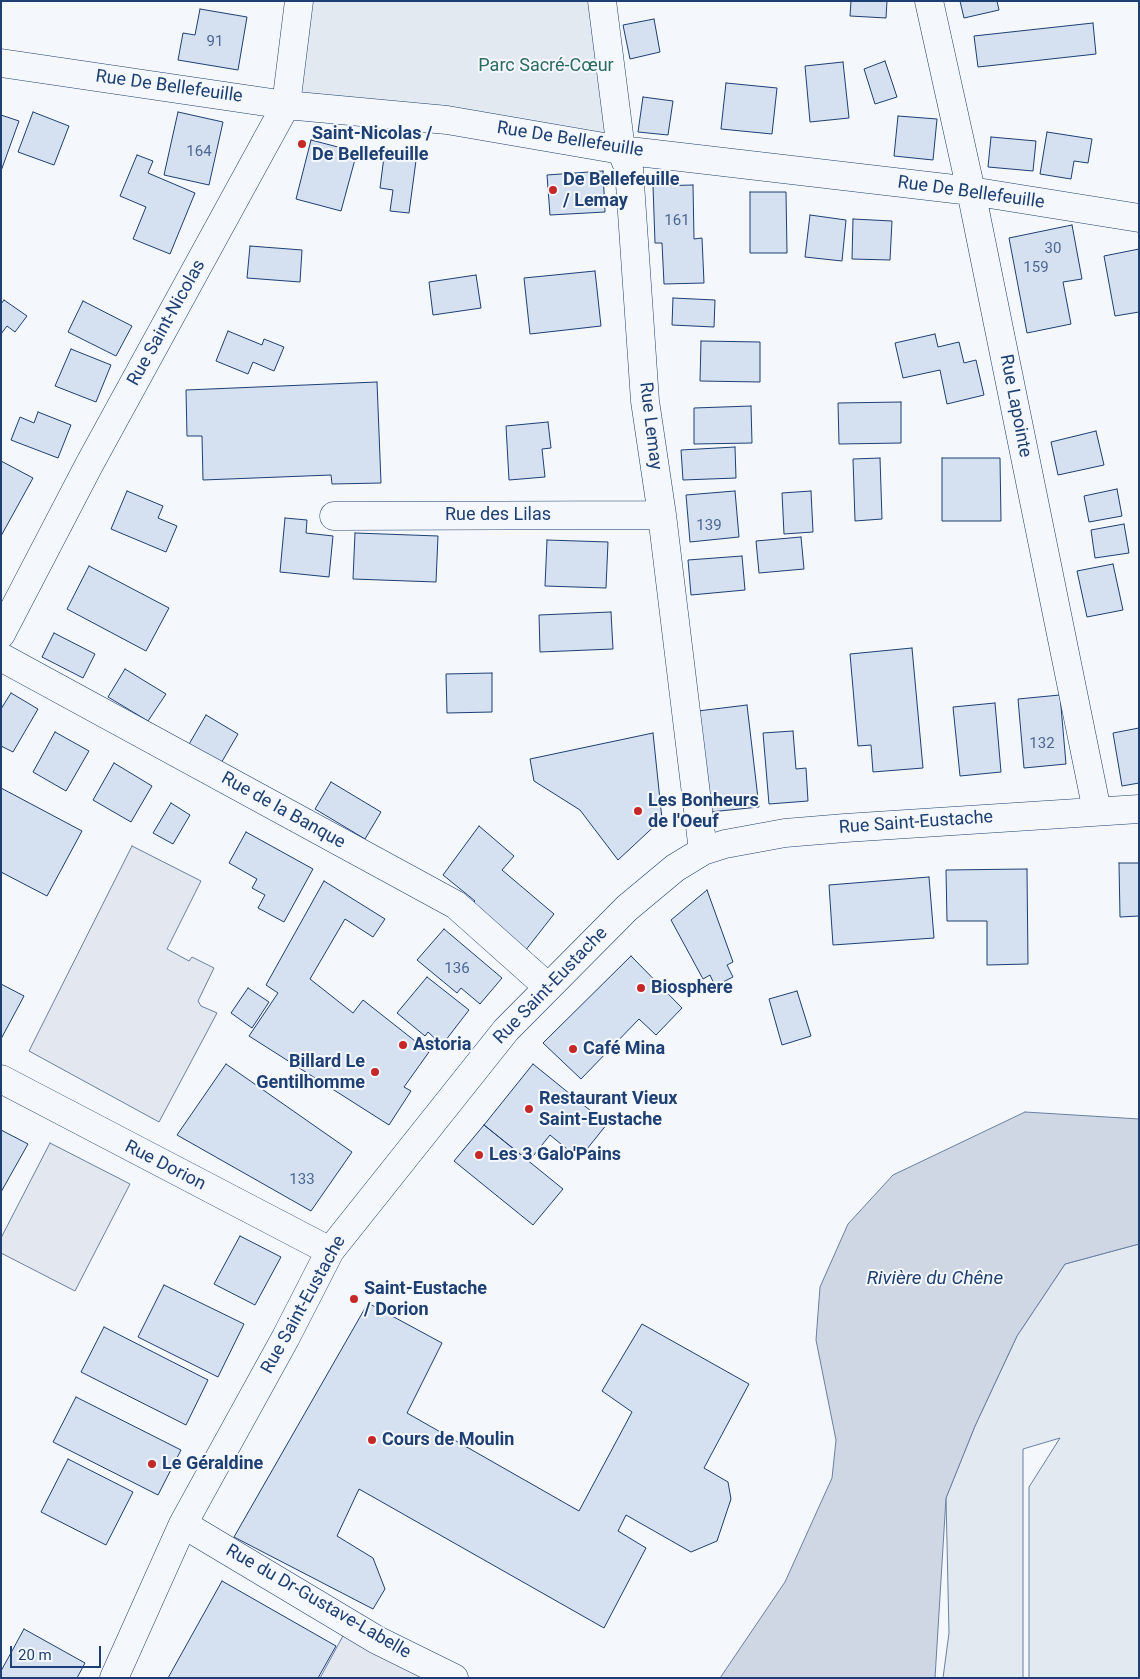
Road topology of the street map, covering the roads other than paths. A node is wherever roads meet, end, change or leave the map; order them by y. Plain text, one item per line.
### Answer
1 (298, 1) edge
2 (602, 1) edge
3 (929, 1) edge
4 (1, 63) edge
5 (286, 105) junction
6 (621, 150) junction
7 (971, 191) junction
8 (1139, 218) edge
9 (662, 515) junction
10 (334, 516) dead end
11 (1, 634) edge
12 (1, 658) edge
13 (1139, 809) edge
14 (1097, 811) junction
15 (703, 851) junction
16 (548, 987) junction
17 (1, 1079) edge
18 (330, 1251) junction
19 (184, 1524) junction
20 (114, 1678) edge
21 (454, 1678) edge

1 - 5 street, Rue Saint-Nicolas
2 - 6 street, Rue Lemay
3 - 7 street, Rue Lapointe
4 - 5 street, Rue De Bellefeuille
5 - 6 street, Rue De Bellefeuille
5 - 11 street, Rue Saint-Nicolas
6 - 7 street, Rue De Bellefeuille
6 - 9 street, Rue Lemay
7 - 8 street, Rue De Bellefeuille
7 - 14 street, Rue Lapointe
9 - 10 street, Rue des Lilas
9 - 15 street, Rue Lemay
12 - 16 street, Rue de la Banque
13 - 14 street, Rue Saint-Eustache
14 - 15 street, Rue Saint-Eustache
15 - 16 street, Rue Saint-Eustache
16 - 18 street, Rue Saint-Eustache
17 - 18 street, Rue Dorion
18 - 19 street, Rue Saint-Eustache
19 - 20 street, Rue Saint-Eustache
19 - 21 street, Rue du Dr-Gustave-Labelle

